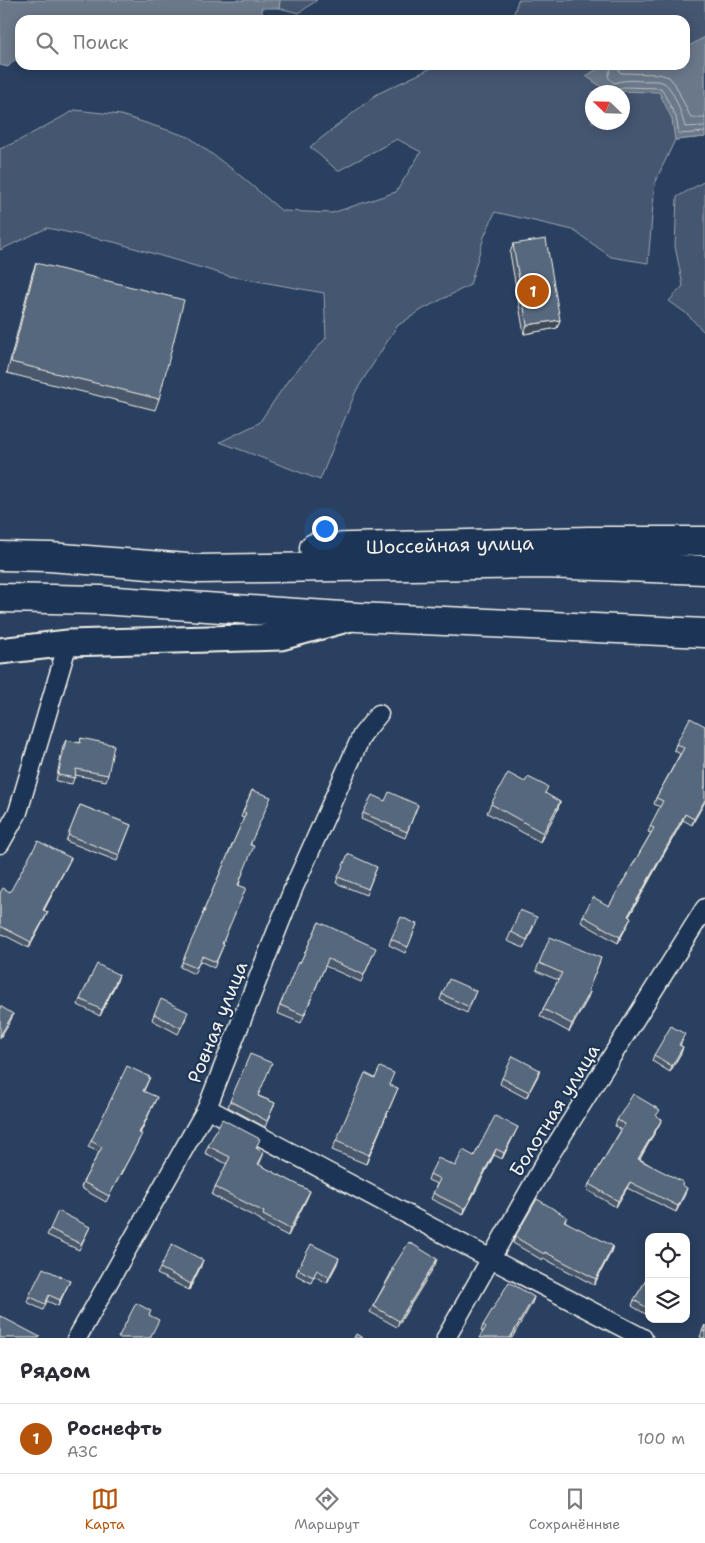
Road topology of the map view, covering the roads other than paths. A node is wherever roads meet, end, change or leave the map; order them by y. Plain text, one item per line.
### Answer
1 (705, 541) edge
2 (0, 556) edge
3 (199, 569) junction
4 (705, 570) edge
5 (0, 598) edge
6 (357, 616) junction
7 (705, 633) edge
8 (68, 643) junction
9 (0, 651) edge
10 (380, 714) dead end
11 (0, 844) edge
12 (705, 908) edge
13 (206, 1108) junction
14 (491, 1259) junction
15 (77, 1338) edge
16 (446, 1338) edge
17 (643, 1338) edge

1 - 3 main road, Шоссейная улица
2 - 3 main road, Шоссейная улица
3 - 4 main road, Шоссейная улица
5 - 6 main road
6 - 7 main road
6 - 8 main road
8 - 9 main road
8 - 11 street
10 - 13 street, Ровная улица
12 - 14 street, Болотная улица
13 - 14 street
13 - 15 street, Ровная улица
14 - 16 street, Болотная улица
14 - 17 street

